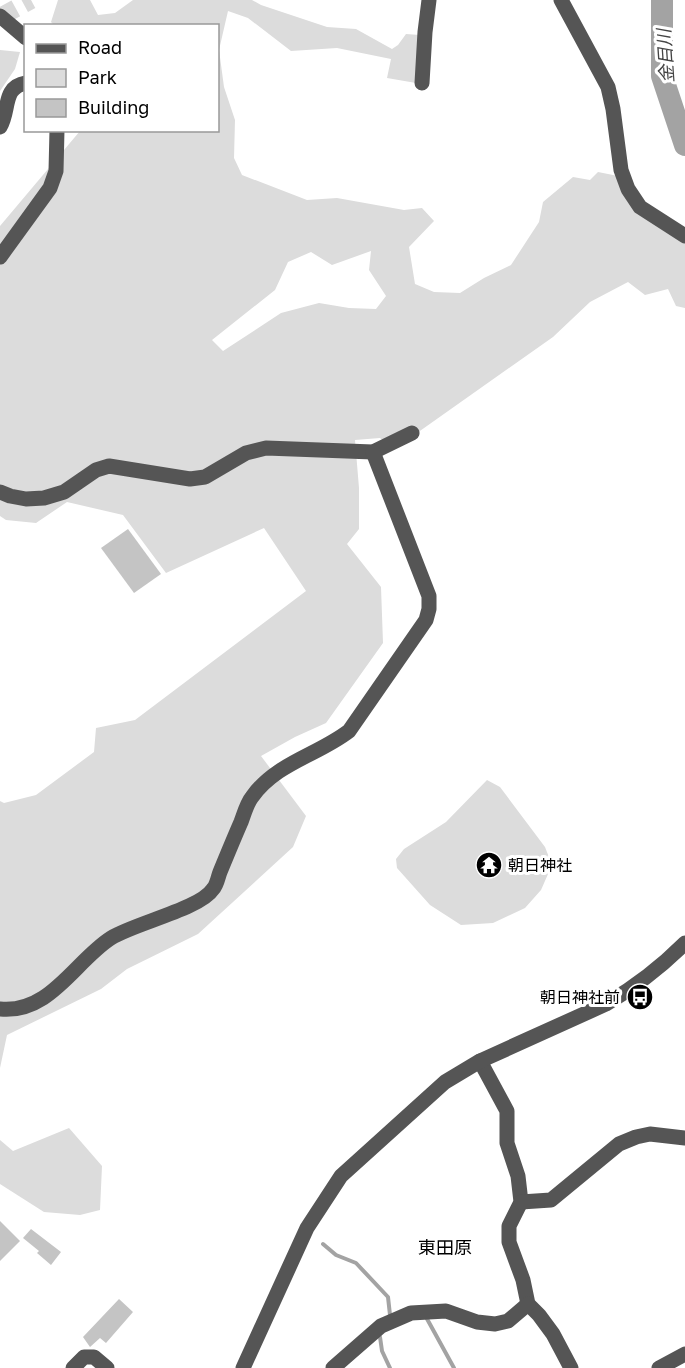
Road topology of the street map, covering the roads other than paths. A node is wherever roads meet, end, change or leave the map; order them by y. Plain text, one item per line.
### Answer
1 (429, 0) edge
2 (561, 0) edge
3 (0, 16) edge
4 (24, 36) edge
5 (24, 83) edge
6 (422, 83) dead end
7 (0, 127) edge
8 (57, 132) edge
9 (685, 236) edge
10 (0, 257) edge
11 (412, 433) dead end
12 (372, 452) junction
13 (0, 492) edge
14 (685, 943) edge
15 (0, 1009) edge
16 (480, 1061) junction
17 (685, 1138) edge
18 (520, 1202) junction
19 (528, 1304) junction
20 (685, 1354) edge
21 (73, 1368) edge
22 (107, 1368) edge
23 (243, 1368) edge
24 (333, 1368) edge
25 (571, 1368) edge
26 (659, 1368) edge

1 - 6 street
2 - 9 street
3 - 4 street
5 - 7 street
8 - 10 street
11 - 12 street
12 - 13 street
12 - 15 street
14 - 16 street
16 - 18 street
16 - 23 street
17 - 18 street
18 - 19 street
19 - 24 street
19 - 25 street
20 - 26 street
21 - 22 street

